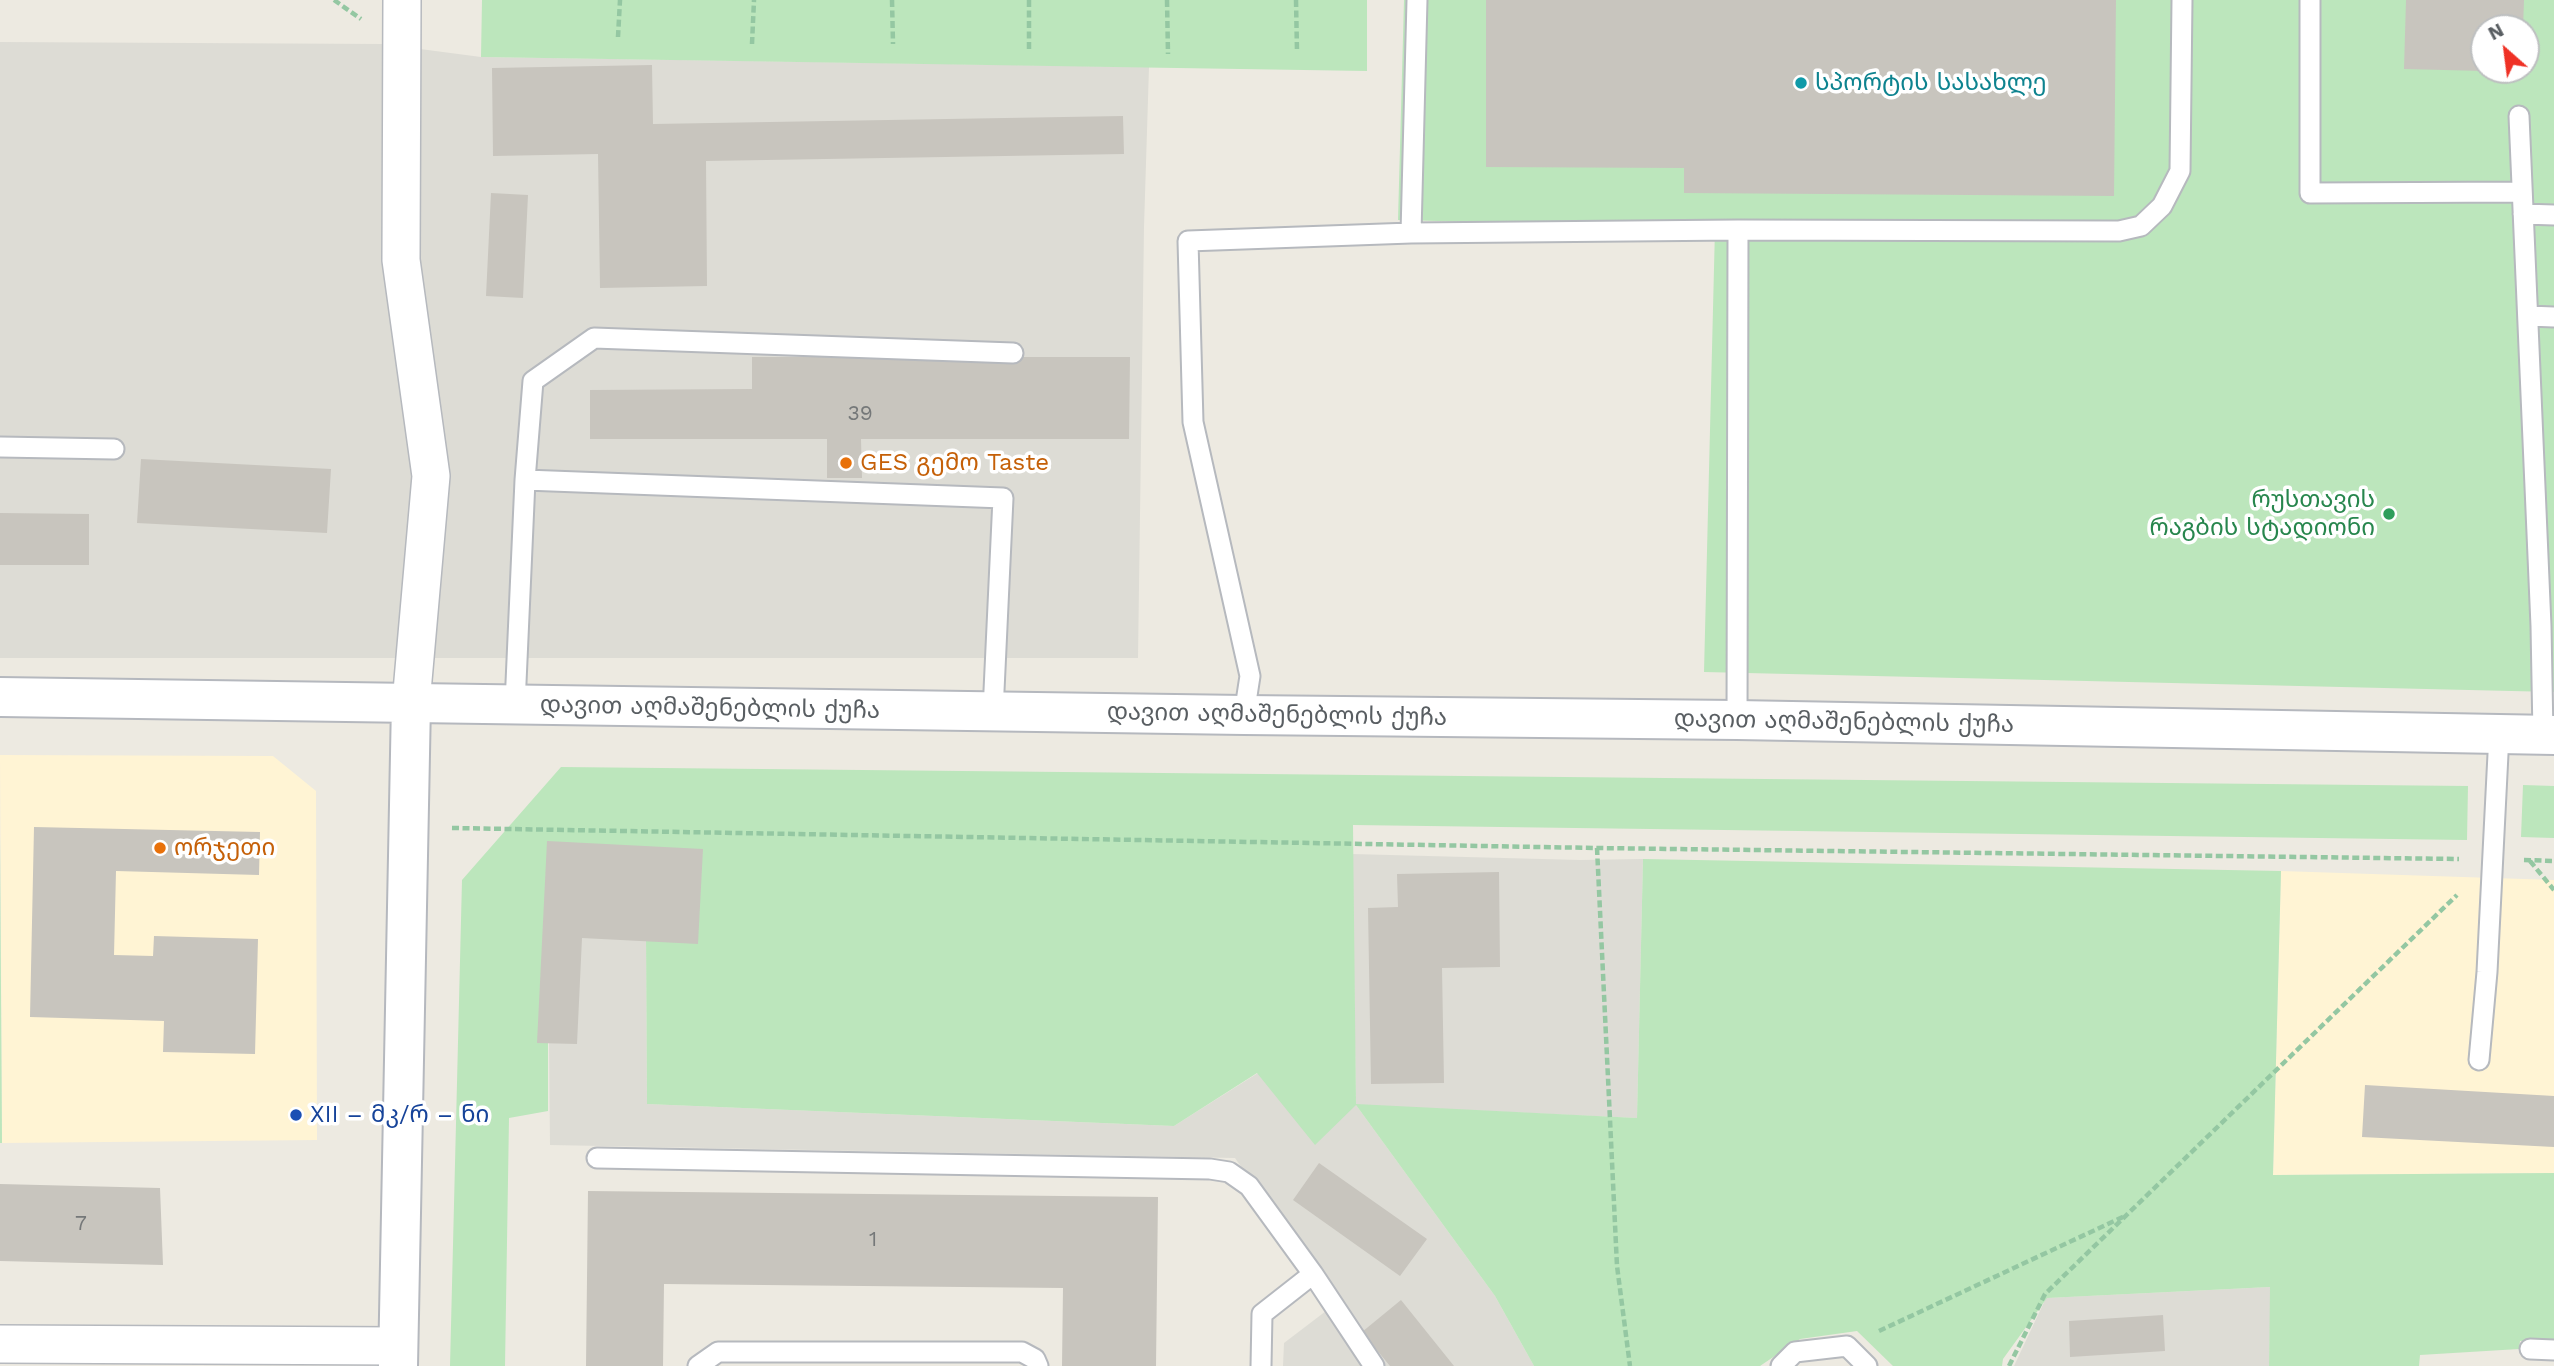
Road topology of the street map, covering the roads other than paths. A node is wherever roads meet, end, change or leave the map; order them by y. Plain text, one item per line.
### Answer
1 (402, 0) edge
2 (1418, 0) edge
3 (2182, 0) edge
4 (2310, 0) edge
5 (2519, 116) dead end
6 (2522, 192) junction
7 (2523, 214) junction
8 (2554, 215) edge
9 (1738, 230) junction
10 (1411, 233) junction
11 (2528, 316) junction
12 (2554, 317) edge
13 (1013, 353) dead end
14 (0, 447) edge
15 (114, 449) dead end
16 (525, 480) junction
17 (0, 697) edge
18 (411, 703) junction
19 (514, 705) junction
20 (993, 712) junction
21 (1244, 715) junction
22 (1737, 720) junction
23 (2499, 734) junction
24 (2548, 735) edge
25 (2479, 1060) dead end
26 (597, 1158) dead end
27 (1313, 1274) junction
28 (0, 1344) edge
29 (2530, 1349) dead end
30 (2554, 1349) edge
31 (398, 1356) edge
32 (698, 1366) edge
33 (1038, 1366) edge
34 (1261, 1366) edge
35 (1374, 1366) edge
36 (1782, 1366) edge
37 (1867, 1366) edge

1 - 18 street
2 - 10 lane
3 - 9 lane
4 - 6 lane
5 - 6 lane
6 - 7 lane
7 - 8 lane
7 - 11 lane
9 - 10 lane
9 - 22 lane
10 - 21 lane
11 - 12 lane
11 - 24 lane
13 - 16 lane
14 - 15 lane
16 - 19 lane
16 - 20 lane
17 - 18 main road, დავით აღმაშენებლის ქუჩა
18 - 19 main road, დავით აღმაშენებლის ქუჩა
18 - 31 main road
19 - 20 main road, დავით აღმაშენებლის ქუჩა
20 - 21 main road, დავით აღმაშენებლის ქუჩა
21 - 22 main road, დავით აღმაშენებლის ქუჩა
22 - 23 main road, დავით აღმაშენებლის ქუჩა
23 - 24 main road, დავით აღმაშენებლის ქუჩა
23 - 25 lane
26 - 27 lane
27 - 34 lane
27 - 35 lane
28 - 31 street
29 - 30 lane
32 - 33 lane
36 - 37 lane

